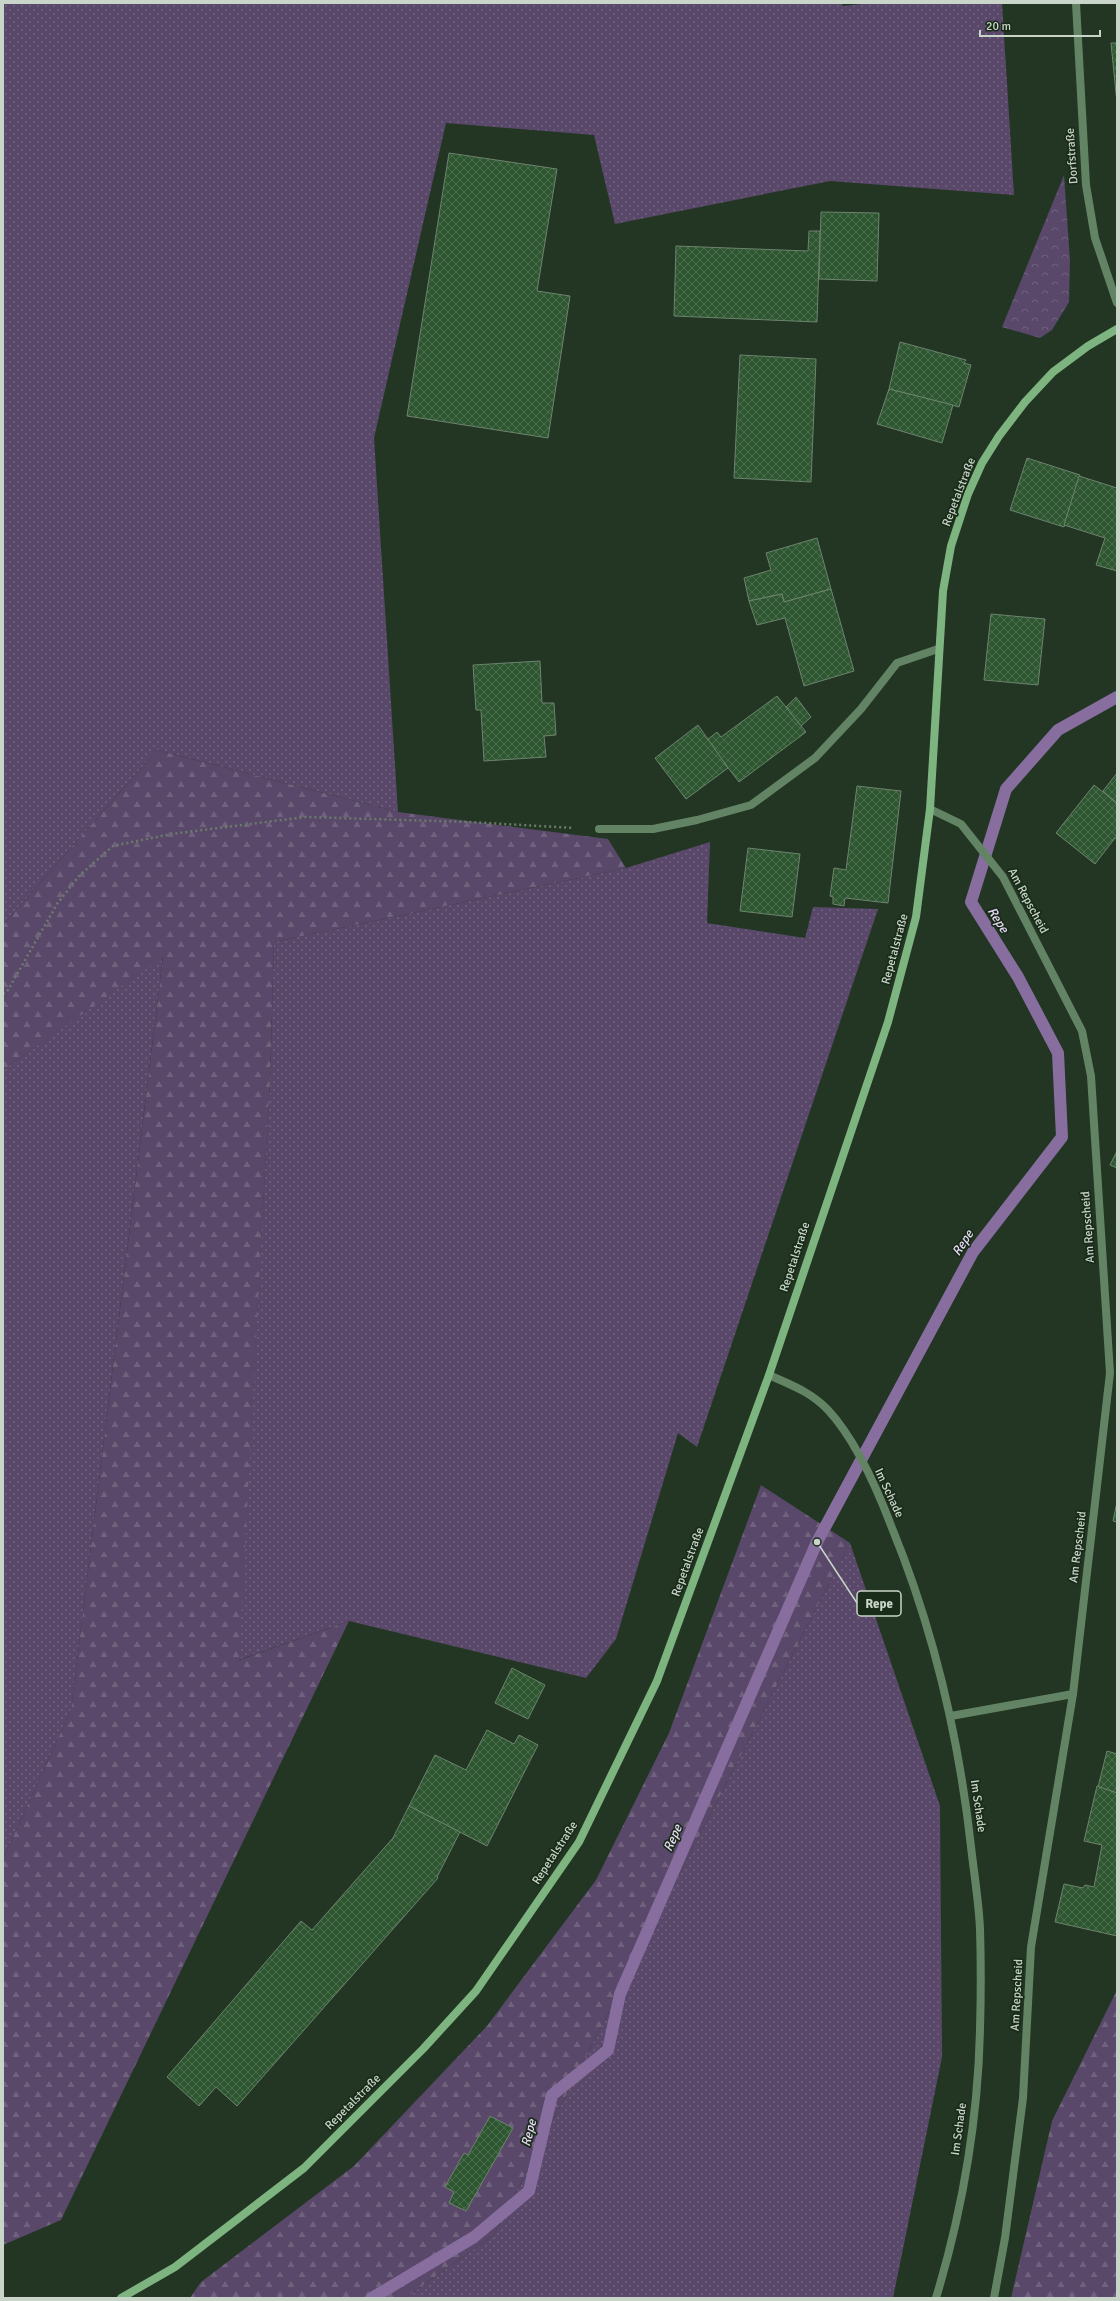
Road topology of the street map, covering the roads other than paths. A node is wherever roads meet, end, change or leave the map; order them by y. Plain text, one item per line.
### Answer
1 (1077, 3) edge
2 (1117, 303) edge
3 (1117, 329) edge
4 (938, 649) junction
5 (930, 809) junction
6 (599, 829) road end
7 (769, 1375) junction
8 (1073, 1694) junction
9 (951, 1716) junction
10 (122, 2298) edge
11 (936, 2298) edge
12 (994, 2298) edge

1 - 2 street, Dorfstraße
3 - 4 main road, Repetalstraße
4 - 5 main road, Repetalstraße
4 - 6 street
5 - 7 main road, Repetalstraße
5 - 8 street, Am Repscheid
7 - 9 street, Im Schade
7 - 10 main road, Repetalstraße
8 - 9 street
8 - 12 street, Am Repscheid
9 - 11 street, Im Schade

